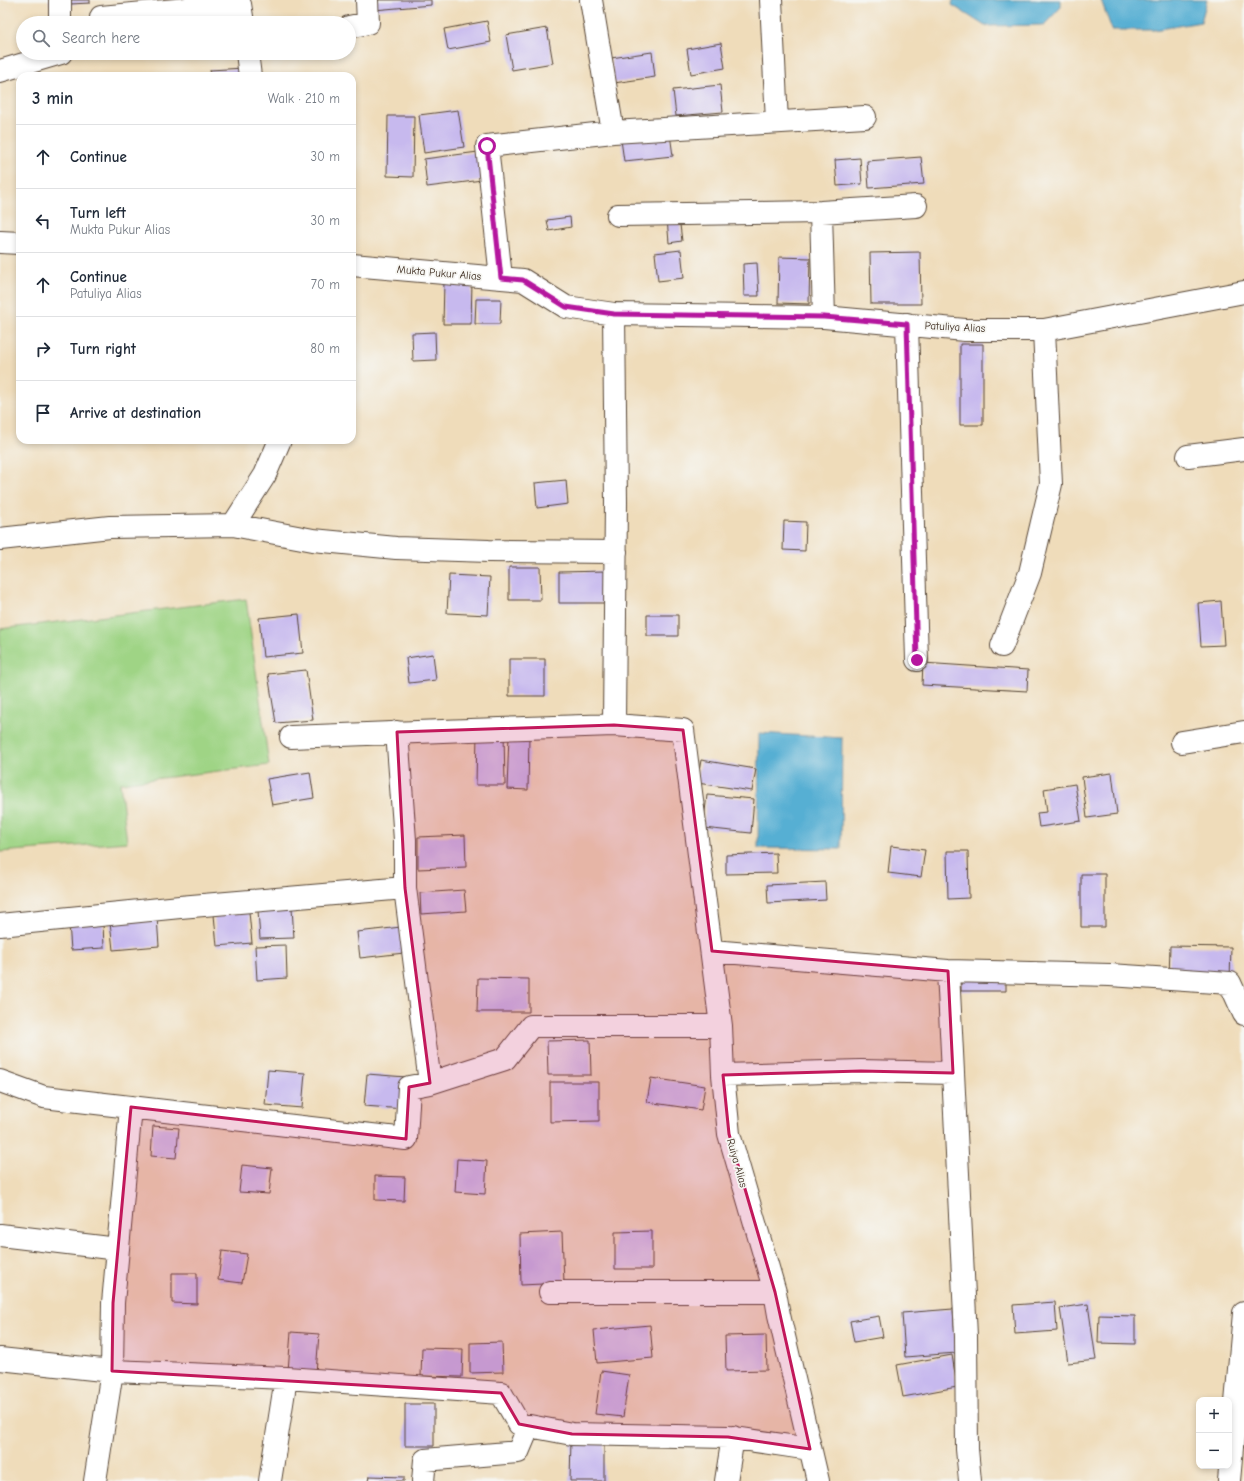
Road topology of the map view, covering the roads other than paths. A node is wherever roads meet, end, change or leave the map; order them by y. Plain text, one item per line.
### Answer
1 (60, 0) edge
2 (367, 0) edge
3 (591, 0) edge
4 (771, 0) edge
5 (60, 16) edge
6 (111, 16) edge
7 (242, 16) edge
8 (356, 26) edge
9 (37, 60) edge
10 (248, 60) edge
11 (0, 71) edge
12 (249, 72) edge
13 (865, 117) dead end
14 (778, 122) junction
15 (613, 132) junction
16 (916, 206) dead end
17 (821, 212) junction
18 (618, 216) dead end
19 (0, 242) edge
20 (16, 243) edge
21 (356, 266) edge
22 (501, 278) junction
23 (1244, 292) edge
24 (614, 314) junction
25 (824, 317) junction
26 (907, 324) junction
27 (1044, 330) junction
28 (278, 444) edge
29 (1244, 449) edge
30 (1188, 456) dead end
31 (233, 525) junction
32 (0, 539) edge
33 (616, 552) junction
34 (1002, 646) dead end
35 (917, 660) dead end
36 (614, 725) junction
37 (397, 732) junction
38 (1244, 732) edge
39 (291, 737) dead end
40 (1182, 742) dead end
41 (405, 888) junction
42 (0, 925) edge
43 (712, 951) junction
44 (948, 971) junction
45 (1244, 1014) edge
46 (721, 1026) junction
47 (953, 1074) junction
48 (722, 1075) junction
49 (0, 1081) edge
50 (430, 1083) junction
51 (131, 1107) junction
52 (0, 1235) edge
53 (118, 1249) junction
54 (550, 1292) dead end
55 (775, 1292) junction
56 (1244, 1313) edge
57 (0, 1359) edge
58 (112, 1371) junction
59 (286, 1378) junction
60 (529, 1426) junction
61 (733, 1437) junction
62 (810, 1449) junction
63 (95, 1481) edge
64 (270, 1481) edge
65 (423, 1481) edge
66 (726, 1481) edge
67 (818, 1481) edge
68 (970, 1481) edge
69 (1229, 1481) edge

1 - 5 street
2 - 8 street
3 - 15 street
4 - 14 street
6 - 7 street
9 - 11 street
10 - 12 street
13 - 14 street
14 - 15 street
15 - 22 street
16 - 17 street
17 - 18 street
17 - 25 street
19 - 20 street
21 - 22 street, Mukta Pukur Alias
22 - 24 street, Mukta Pukur Alias
23 - 27 street, Patuliya Alias
24 - 25 street, Patuliya Alias
24 - 33 street
25 - 26 street, Patuliya Alias
26 - 27 street, Patuliya Alias
26 - 35 street
27 - 34 street
28 - 31 street
29 - 30 street
31 - 32 street
31 - 33 street
33 - 36 street
36 - 37 street
36 - 43 street, Ruiya Alias
37 - 39 street
37 - 41 street
38 - 40 street
41 - 42 street
41 - 50 street
43 - 44 street
43 - 46 street, Ruiya Alias
44 - 45 street
44 - 47 street
46 - 48 street, Ruiya Alias
46 - 50 street
47 - 48 street
47 - 68 street
48 - 55 street, Ruiya Alias
49 - 51 street
50 - 51 street
51 - 53 street
52 - 53 street
53 - 58 street
54 - 55 street
55 - 62 street, Ruiya Alias
56 - 69 street
57 - 58 street
58 - 59 street
58 - 63 street
59 - 60 street
59 - 64 street
60 - 61 street
60 - 65 street
61 - 62 street
61 - 66 street
62 - 67 street, Ruiya Alias

